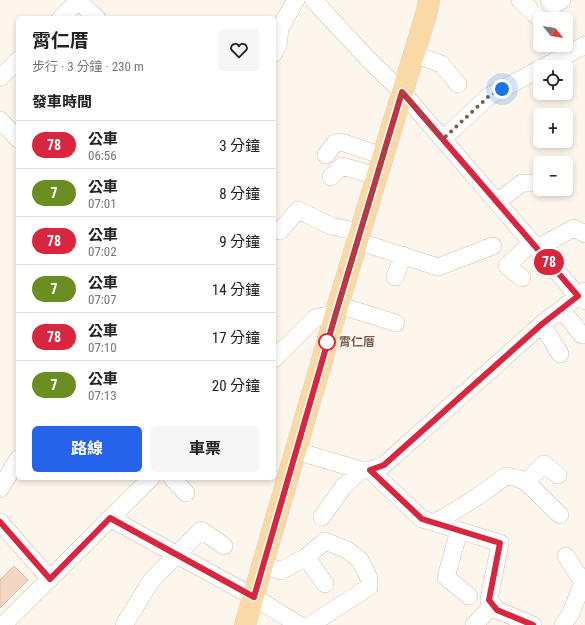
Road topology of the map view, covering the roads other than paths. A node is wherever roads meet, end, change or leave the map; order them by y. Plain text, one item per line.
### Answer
1 (296, 0) edge
2 (313, 0) edge
3 (520, 0) edge
4 (549, 0) edge
5 (562, 0) edge
6 (79, 1) edge
7 (432, 4) edge
8 (533, 12) edge
9 (63, 16) edge
10 (94, 16) edge
11 (585, 45) edge
12 (276, 50) edge
13 (414, 54) junction
14 (557, 60) edge
15 (16, 62) edge
16 (533, 73) edge
17 (0, 78) edge
18 (458, 84) dead end
19 (402, 92) junction
20 (0, 120) edge
21 (16, 137) edge
22 (443, 139) junction
23 (326, 155) dead end
24 (383, 156) junction
25 (377, 176) junction
26 (331, 177) dead end
27 (533, 183) edge
28 (497, 202) junction
29 (280, 231) dead end
30 (585, 234) edge
31 (359, 236) junction
32 (534, 245) junction
33 (493, 246) dead end
34 (403, 255) junction
35 (395, 277) dead end
36 (522, 278) dead end
37 (583, 296) edge
38 (337, 309) junction
39 (561, 309) junction
40 (396, 324) dead end
41 (542, 324) junction
42 (582, 335) dead end
43 (560, 354) dead end
44 (276, 357) edge
45 (296, 451) junction
46 (16, 462) edge
47 (366, 470) junction
48 (558, 476) dead end
49 (149, 480) edge
50 (174, 480) edge
51 (526, 482) junction
52 (0, 489) edge
53 (186, 493) dead end
54 (560, 515) dead end
55 (322, 516) dead end
56 (110, 518) junction
57 (0, 522) edge
58 (435, 523) junction
59 (459, 531) junction
60 (224, 546) dead end
61 (176, 555) junction
62 (566, 556) dead end
63 (306, 557) junction
64 (264, 565) junction
65 (50, 579) junction
66 (325, 584) dead end
67 (469, 596) dead end
68 (254, 597) junction
69 (493, 605) junction
70 (3, 625) edge
71 (124, 625) edge
72 (245, 625) edge
73 (299, 625) edge
74 (310, 625) edge
75 (474, 625) edge
76 (533, 625) edge
77 (563, 625) edge

1 - 12 street
2 - 19 street
3 - 8 street
4 - 5 street
6 - 9 street
6 - 10 street
7 - 13 main road
11 - 14 street
13 - 18 street
13 - 19 main road
15 - 17 street
16 - 22 street
19 - 22 street
19 - 24 main road
20 - 21 street
22 - 28 street
23 - 24 street
24 - 25 main road
25 - 26 street
25 - 31 main road
27 - 28 street
28 - 32 street
29 - 31 street
30 - 32 street
31 - 34 street
31 - 38 main road
32 - 36 street
32 - 37 street
33 - 34 street
34 - 35 street
37 - 39 street
38 - 40 street
38 - 44 street
38 - 45 main road
39 - 41 street
39 - 42 street
41 - 43 street
41 - 47 street
45 - 47 street
45 - 64 main road
46 - 52 street
47 - 55 street
47 - 58 street
48 - 51 street
49 - 56 street
50 - 53 street
51 - 54 street
51 - 58 street
56 - 61 street
56 - 65 street
57 - 65 street
58 - 59 street
59 - 67 street
59 - 69 street
60 - 61 street
61 - 68 street
61 - 71 street
62 - 77 street
63 - 64 street
63 - 66 street
63 - 74 street
64 - 68 main road
65 - 70 street
68 - 72 main road
68 - 73 street
69 - 75 street
69 - 76 street

